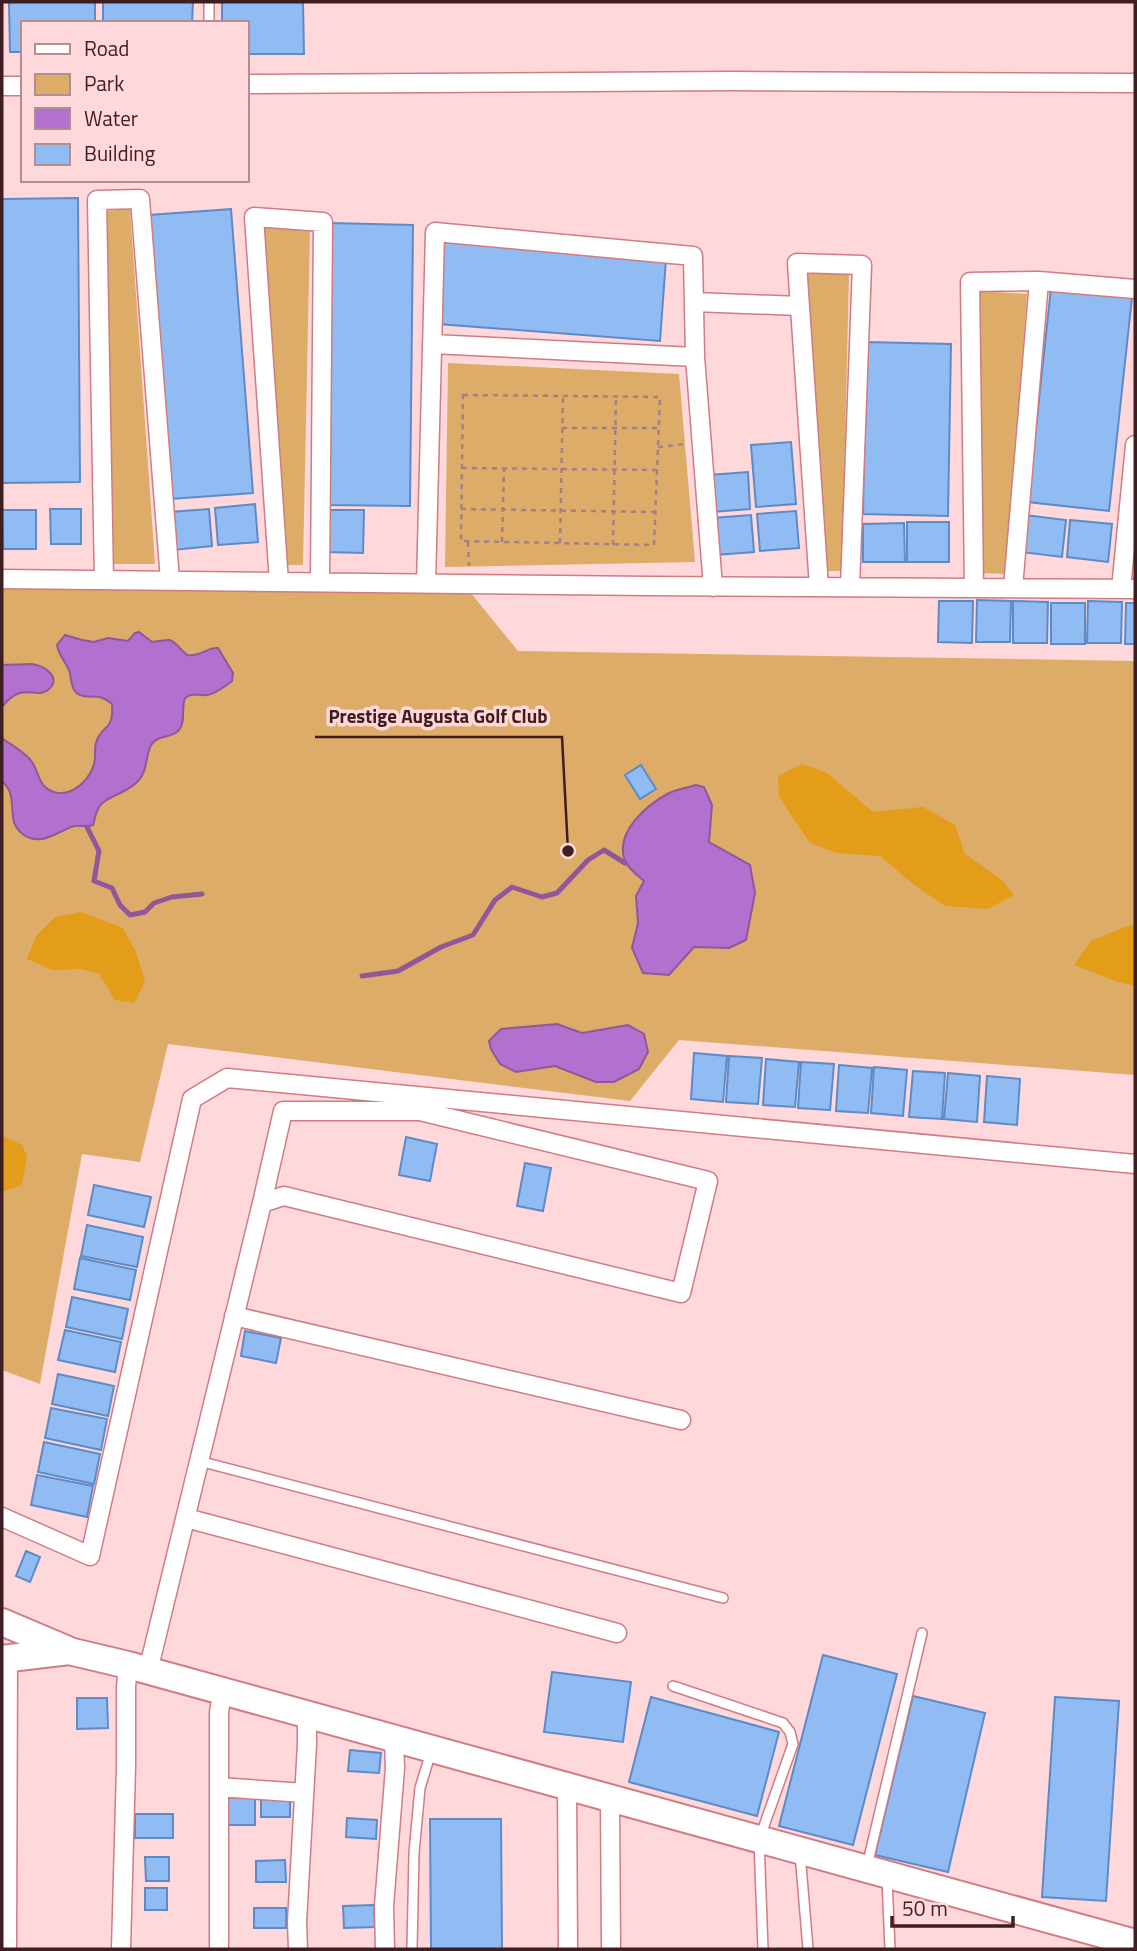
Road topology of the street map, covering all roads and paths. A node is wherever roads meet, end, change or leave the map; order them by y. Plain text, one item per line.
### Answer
1 (209, 2) edge
2 (209, 21) edge
3 (1135, 83) edge
4 (248, 84) edge
5 (2, 86) edge
6 (21, 86) edge
7 (1039, 281) junction
8 (1135, 289) edge
9 (694, 302) junction
10 (800, 306) junction
11 (432, 344) junction
12 (695, 357) junction
13 (563, 396) junction
14 (616, 397) junction
15 (562, 428) junction
16 (615, 428) junction
17 (659, 428) junction
18 (702, 442) junction
19 (1135, 445) edge
20 (658, 447) junction
21 (462, 468) junction
22 (504, 469) junction
23 (562, 469) junction
24 (614, 470) junction
25 (657, 470) junction
26 (461, 509) junction
27 (503, 510) junction
28 (561, 511) junction
29 (613, 512) junction
30 (655, 512) junction
31 (468, 542) junction
32 (502, 542) junction
33 (560, 544) junction
34 (613, 545) junction
35 (2, 579) edge
36 (104, 580) junction
37 (170, 580) junction
38 (279, 582) junction
39 (320, 582) junction
40 (426, 584) junction
41 (470, 584) junction
42 (713, 587) junction
43 (819, 587) junction
44 (850, 587) junction
45 (974, 588) junction
46 (1013, 588) junction
47 (1128, 589) edge
48 (1135, 1164) edge
49 (262, 1203) junction
50 (234, 1316) junction
51 (681, 1420) dead end
52 (199, 1461) junction
53 (2, 1517) edge
54 (186, 1518) junction
55 (723, 1598) dead end
56 (2, 1622) edge
57 (617, 1633) dead end
58 (922, 1633) dead end
59 (69, 1651) junction
60 (5, 1658) edge
61 (138, 1668) junction
62 (673, 1686) dead end
63 (222, 1693) junction
64 (307, 1716) junction
65 (394, 1740) junction
66 (432, 1750) junction
67 (219, 1787) junction
68 (567, 1787) junction
69 (304, 1793) junction
70 (610, 1799) junction
71 (759, 1840) junction
72 (800, 1851) junction
73 (876, 1872) junction
74 (4, 1882) edge
75 (1135, 1943) edge
76 (7, 1949) edge
77 (121, 1949) edge
78 (219, 1949) edge
79 (298, 1949) edge
80 (385, 1949) edge
81 (412, 1949) edge
82 (568, 1949) edge
83 (611, 1949) edge
84 (762, 1949) edge
85 (808, 1949) edge
86 (890, 1949) edge

1 - 2 lane
3 - 4 street
5 - 6 street
7 - 8 street
7 - 45 street
7 - 46 street
9 - 10 street
9 - 11 street
9 - 12 street
10 - 43 street
10 - 44 street
11 - 12 street
11 - 40 street
12 - 18 street
13 - 14 path
13 - 15 path
13 - 21 path
14 - 16 path
14 - 17 path
15 - 16 path
15 - 23 path
16 - 17 path
16 - 24 path
17 - 20 path
18 - 20 path
18 - 42 street
19 - 47 street
20 - 25 path
21 - 22 path
21 - 26 path
22 - 23 path
22 - 27 path
23 - 24 path
23 - 28 path
24 - 25 path
24 - 29 path
25 - 30 path
26 - 27 path
26 - 31 path
27 - 28 path
27 - 32 path
28 - 29 path
28 - 33 path
29 - 30 path
29 - 34 path
30 - 34 path
31 - 32 path
31 - 41 path
32 - 33 path
33 - 34 path
35 - 36 street
36 - 37 street
36 - 37 street
37 - 38 street
38 - 39 street
38 - 39 street
39 - 40 street
40 - 41 street
41 - 42 street
42 - 43 street
43 - 44 street
44 - 45 street
45 - 46 street
46 - 47 street
48 - 53 street
49 - 49 street
49 - 50 street
50 - 51 street
50 - 52 street
52 - 54 street
52 - 55 lane
54 - 57 street
54 - 61 street
56 - 59 main road
58 - 73 lane
59 - 60 main road
59 - 61 main road
60 - 74 street
61 - 63 main road
61 - 77 street
62 - 71 lane
63 - 64 main road
63 - 67 street
64 - 65 main road
64 - 69 street
65 - 66 main road
65 - 80 street
66 - 68 main road
66 - 81 lane
67 - 69 street
67 - 78 street
68 - 70 main road
68 - 82 street
69 - 79 street
70 - 71 main road
70 - 83 street
71 - 72 main road
71 - 84 lane
72 - 73 main road
72 - 85 lane
73 - 75 main road
73 - 86 lane
74 - 76 street

